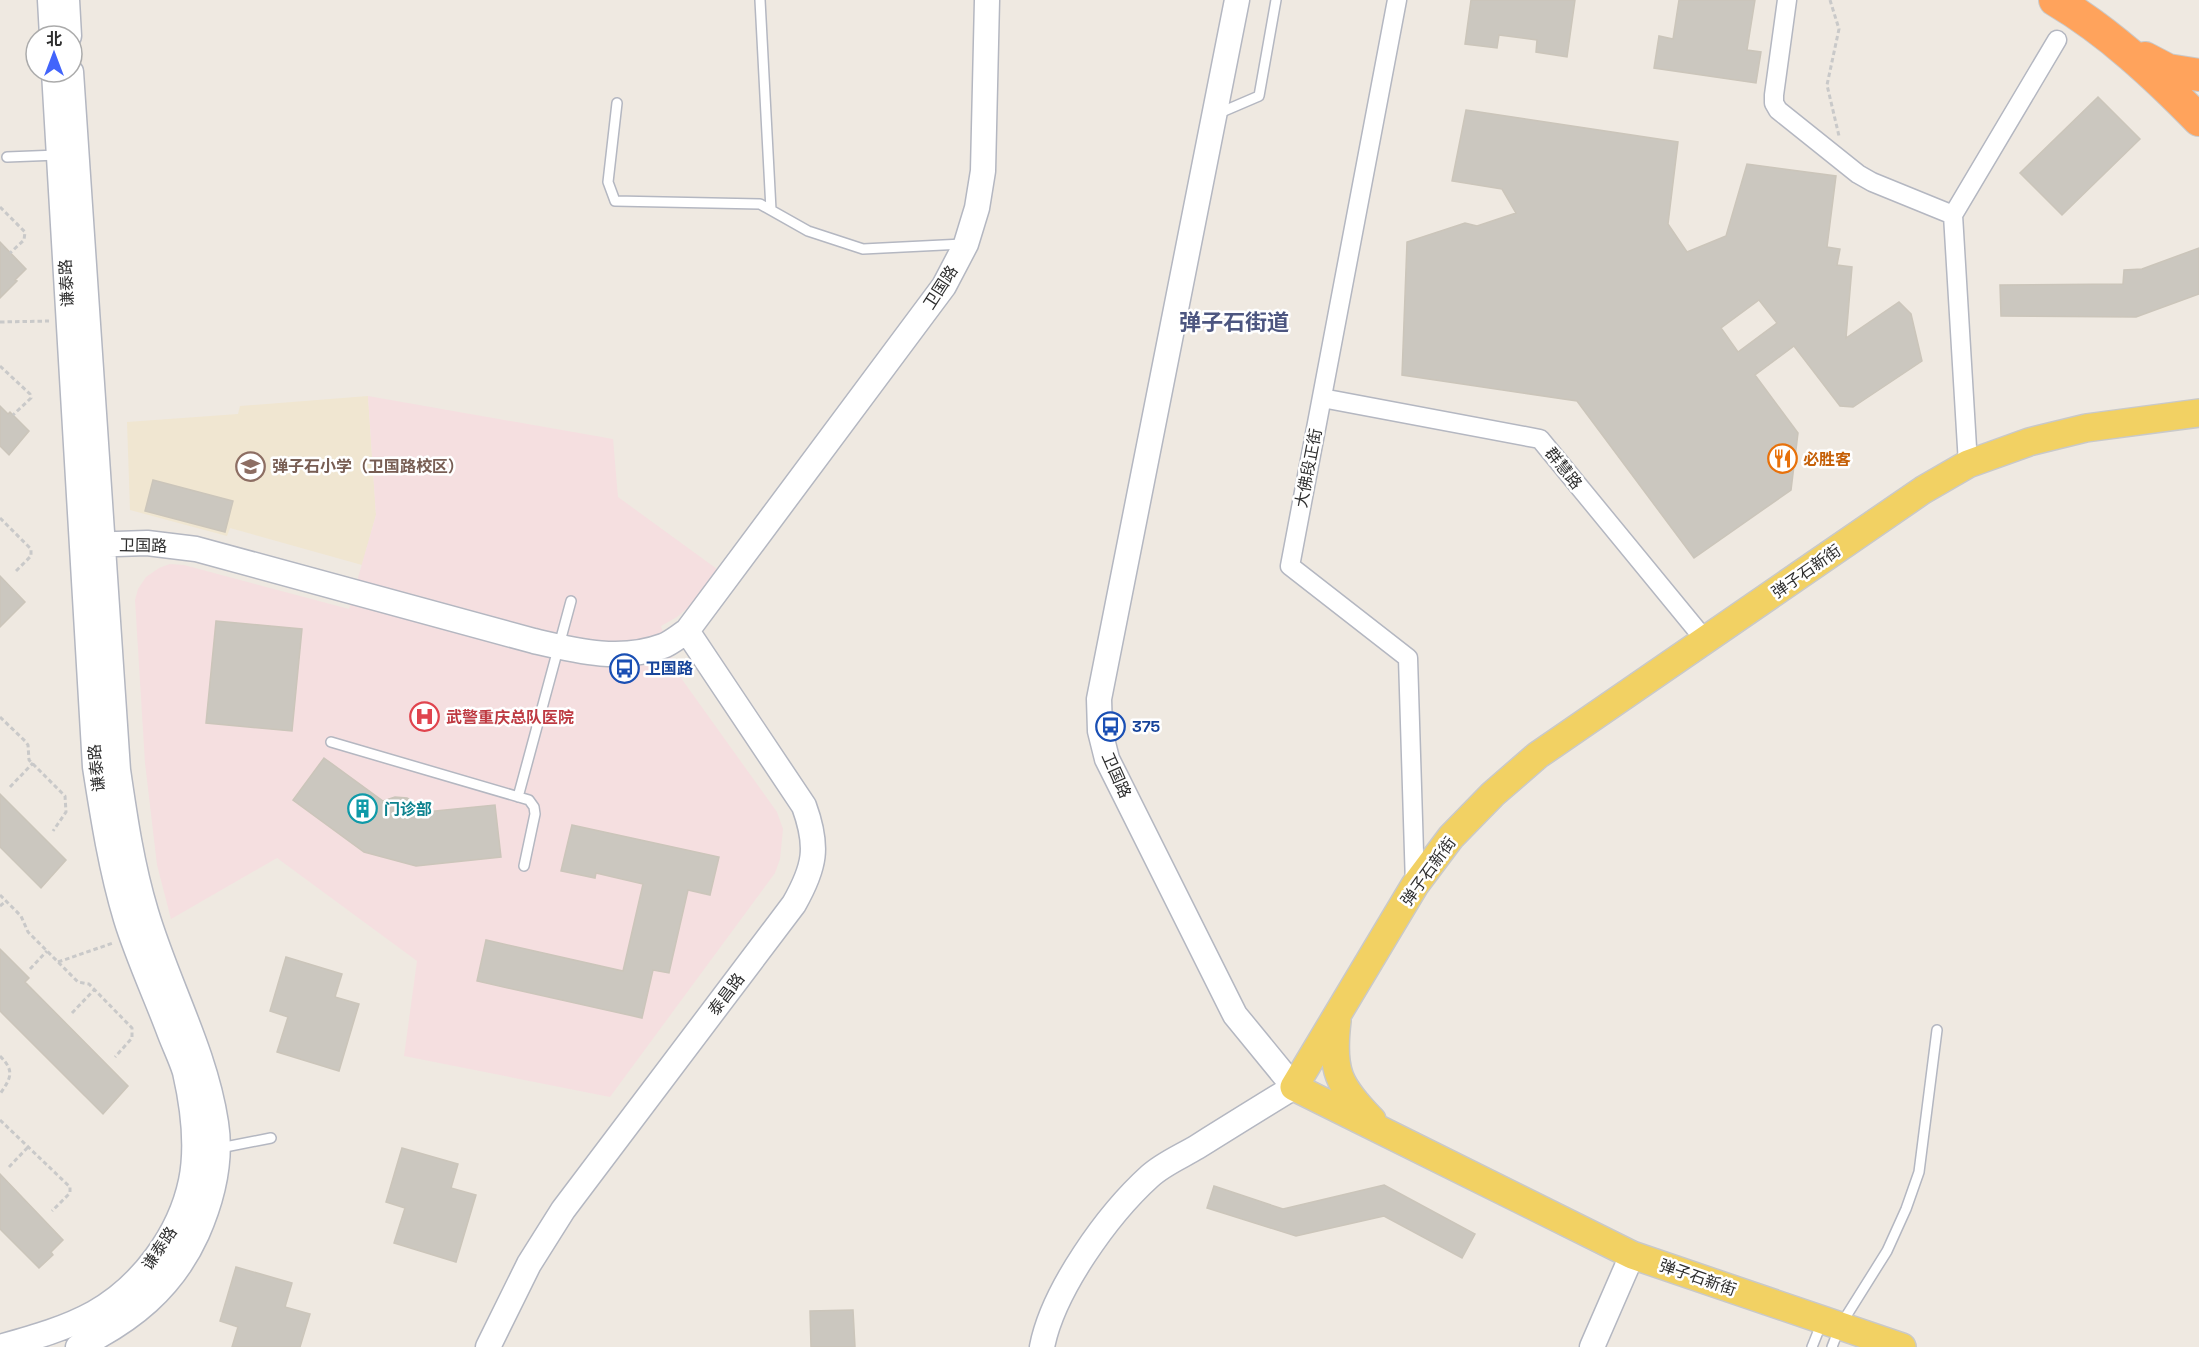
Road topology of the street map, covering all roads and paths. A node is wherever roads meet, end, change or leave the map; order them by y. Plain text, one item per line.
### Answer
1 (50, 0) edge
2 (67, 0) edge
3 (760, 0) edge
4 (987, 0) edge
5 (1237, 0) edge
6 (1276, 0) edge
7 (1397, 0) edge
8 (1787, 0) edge
9 (1830, 0) edge
10 (2055, 0) edge
11 (51, 24) edge
12 (68, 24) edge
13 (2057, 40) dead end
14 (2118, 44) junction
15 (2199, 75) edge
16 (56, 84) edge
17 (71, 84) edge
18 (617, 103) dead end
19 (1214, 115) junction
20 (2199, 120) edge
21 (68, 155) junction
22 (7, 157) dead end
23 (1846, 164) junction
24 (0, 207) edge
25 (771, 210) junction
26 (1953, 215) junction
27 (966, 244) junction
28 (10, 253) dead end
29 (51, 320) dead end
30 (0, 322) edge
31 (0, 366) edge
32 (1322, 398) junction
33 (2199, 413) edge
34 (14, 415) dead end
35 (1968, 464) junction
36 (0, 518) edge
37 (92, 545) junction
38 (14, 573) dead end
39 (572, 601) dead end
40 (687, 631) junction
41 (1705, 640) junction
42 (559, 647) junction
43 (0, 717) edge
44 (331, 742) dead end
45 (33, 763) junction
46 (10, 787) dead end
47 (518, 797) junction
48 (53, 831) dead end
49 (524, 866) dead end
50 (1415, 885) junction
51 (0, 895) edge
52 (6, 900) junction
53 (0, 906) edge
54 (104, 946) dead end
55 (48, 951) junction
56 (58, 962) junction
57 (30, 969) dead end
58 (94, 990) junction
59 (72, 1013) dead end
60 (1338, 1014) junction
61 (1937, 1030) dead end
62 (0, 1056) edge
63 (115, 1057) dead end
64 (1294, 1087) junction
65 (0, 1094) edge
66 (0, 1120) edge
67 (1383, 1131) junction
68 (271, 1138) dead end
69 (28, 1147) junction
70 (206, 1150) junction
71 (9, 1167) dead end
72 (52, 1211) dead end
73 (1632, 1255) junction
74 (1832, 1331) edge
75 (0, 1347) edge
76 (78, 1347) edge
77 (488, 1347) edge
78 (1042, 1347) edge
79 (1593, 1347) edge
80 (1812, 1347) edge
81 (1902, 1347) edge

1 - 11 street
2 - 12 street
3 - 25 lane
4 - 27 street, 卫国路
5 - 19 street, 卫国路
6 - 19 lane
7 - 32 street, 大佛段正街
8 - 23 street
9 - 23 path
10 - 14 highway
13 - 26 street
14 - 15 highway
14 - 20 highway
16 - 21 street, 谦泰路
17 - 21 street, 谦泰路
18 - 25 lane
19 - 64 street, 卫国路
21 - 22 lane
21 - 37 street, 谦泰路
23 - 26 street
24 - 28 path
25 - 27 lane
26 - 35 street
27 - 40 street, 卫国路
29 - 30 path
31 - 34 path
32 - 41 street, 群慧路
32 - 50 street, 大佛段正街
33 - 35 main road, 弹子石新街
35 - 41 main road, 弹子石新街
36 - 38 path
37 - 42 street, 卫国路
37 - 70 street, 谦泰路
39 - 42 lane
40 - 42 street, 卫国路
40 - 77 street, 泰昌路
41 - 50 main road, 弹子石新街
42 - 47 lane
43 - 45 path
44 - 47 lane
45 - 46 path
45 - 48 path
47 - 49 lane
50 - 60 main road, 弹子石新街
51 - 52 path
52 - 53 path
52 - 55 path
54 - 56 path
55 - 56 path
55 - 57 path
56 - 58 path
58 - 59 path
58 - 63 path
60 - 64 main road, 弹子石新街
60 - 67 main road
61 - 74 lane
62 - 65 path
64 - 67 main road, 弹子石新街
64 - 78 street
66 - 69 path
67 - 73 main road, 弹子石新街
68 - 70 lane
69 - 71 path
69 - 72 path
70 - 75 street, 谦泰路
70 - 76 street, 谦泰路
73 - 74 main road, 弹子石新街
73 - 79 street
74 - 80 lane
74 - 81 main road, 弹子石新街

